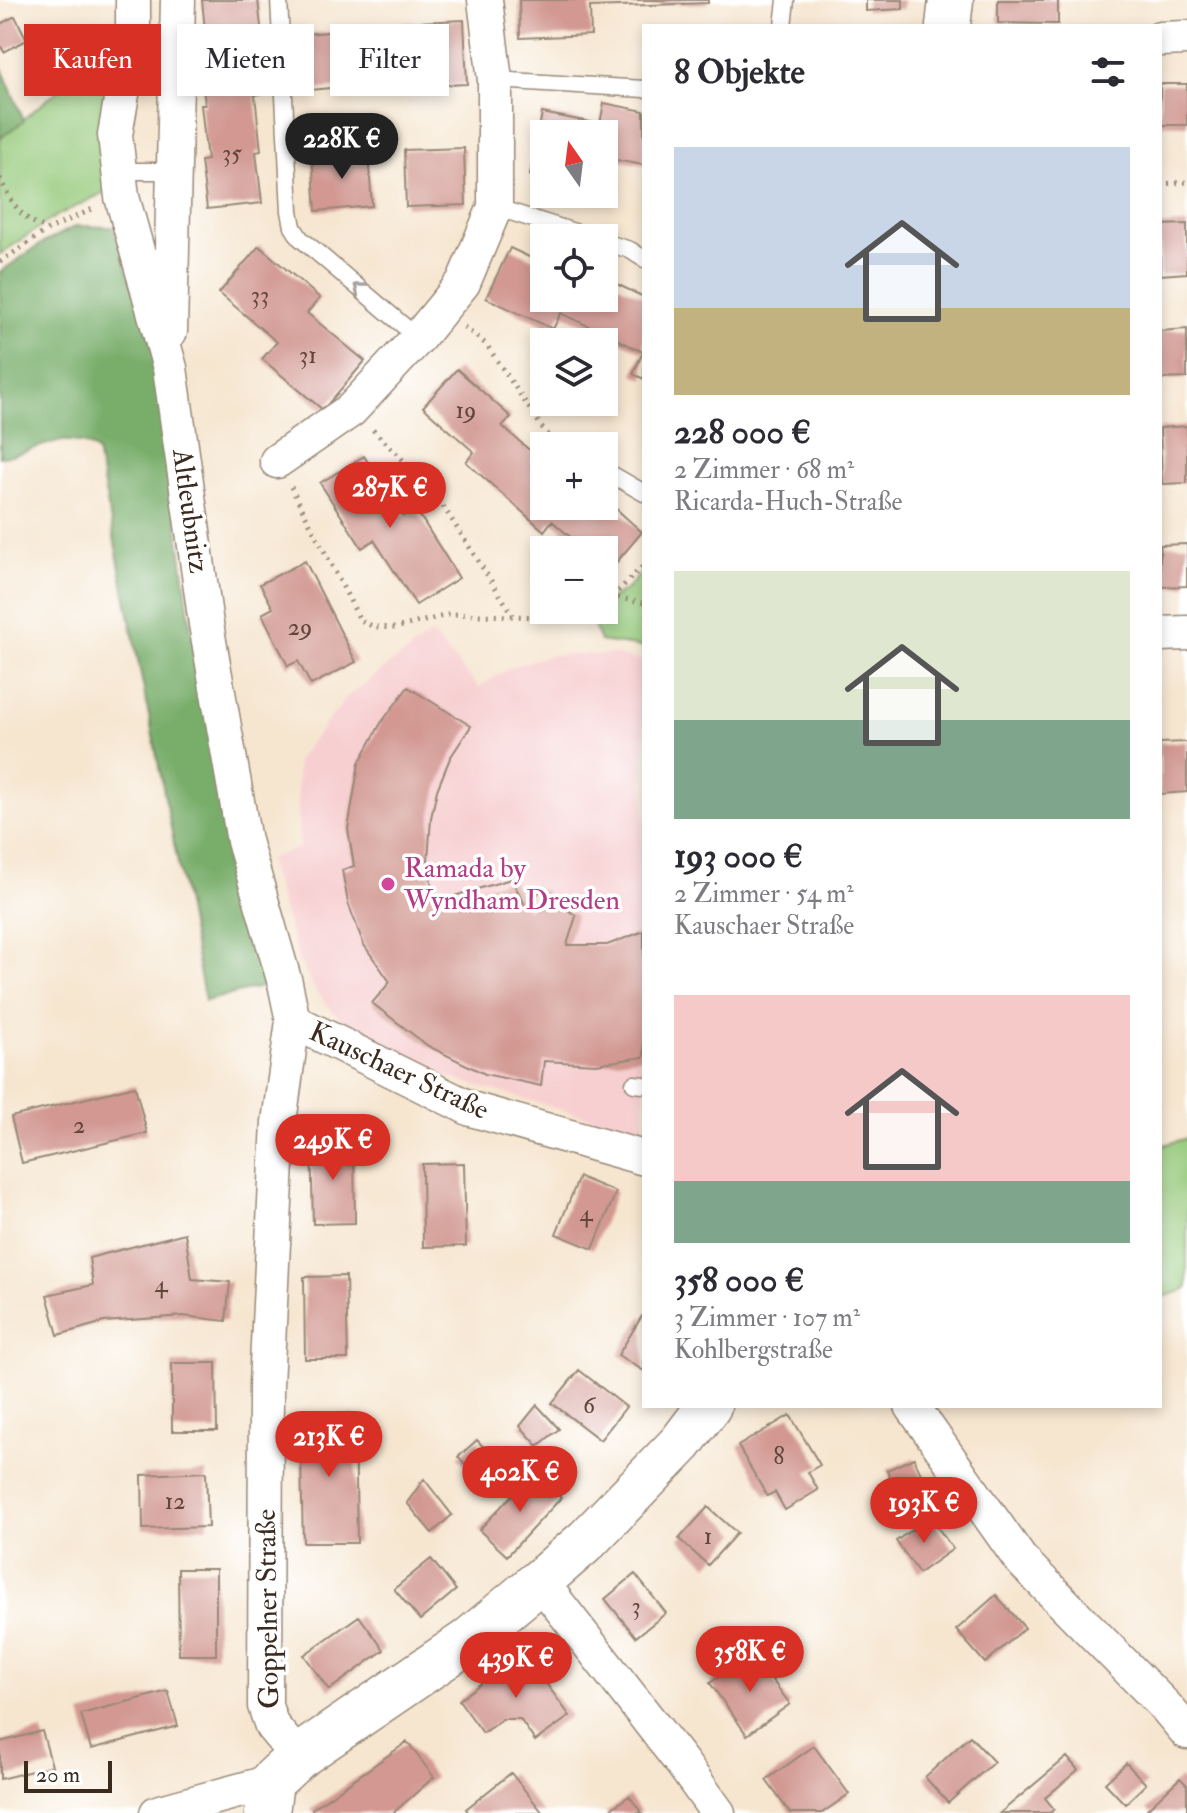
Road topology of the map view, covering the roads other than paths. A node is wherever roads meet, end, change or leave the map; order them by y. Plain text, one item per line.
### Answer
1 (133, 0) edge
2 (178, 0) edge
3 (279, 0) edge
4 (485, 0) edge
5 (786, 0) edge
6 (951, 0) edge
7 (783, 24) edge
8 (948, 24) edge
9 (1187, 38) edge
10 (1162, 39) edge
11 (495, 80) junction
12 (642, 89) edge
13 (173, 171) junction
14 (120, 184) junction
15 (495, 207) junction
16 (549, 224) edge
17 (618, 246) edge
18 (642, 258) edge
19 (418, 338) junction
20 (170, 368) junction
21 (277, 461) dead end
22 (618, 478) edge
23 (642, 492) edge
24 (1187, 633) edge
25 (1162, 634) edge
26 (293, 1021) junction
27 (642, 1157) edge
28 (707, 1408) edge
29 (913, 1408) edge
30 (540, 1581) junction
31 (1187, 1732) edge
32 (279, 1784) edge
33 (157, 1813) edge
34 (718, 1813) edge

1 - 14 street, Altleubnitz
2 - 13 street
19 -> 3 lane
4 - 11 street
5 - 7 lane
6 - 8 street
9 - 10 street
11 - 12 lane
11 - 15 street
13 - 14 lane
13 - 20 street
14 - 20 street, Altleubnitz
15 - 16 lane
15 - 19 street
17 - 18 lane
19 - 21 street
20 - 26 street, Altleubnitz
22 - 23 lane
24 - 25 street
26 - 27 street, Kauschaer Straße
26 - 32 street, Goppelner Straße
28 - 30 street
29 - 31 street
30 - 32 street
30 - 34 street
32 - 33 street

